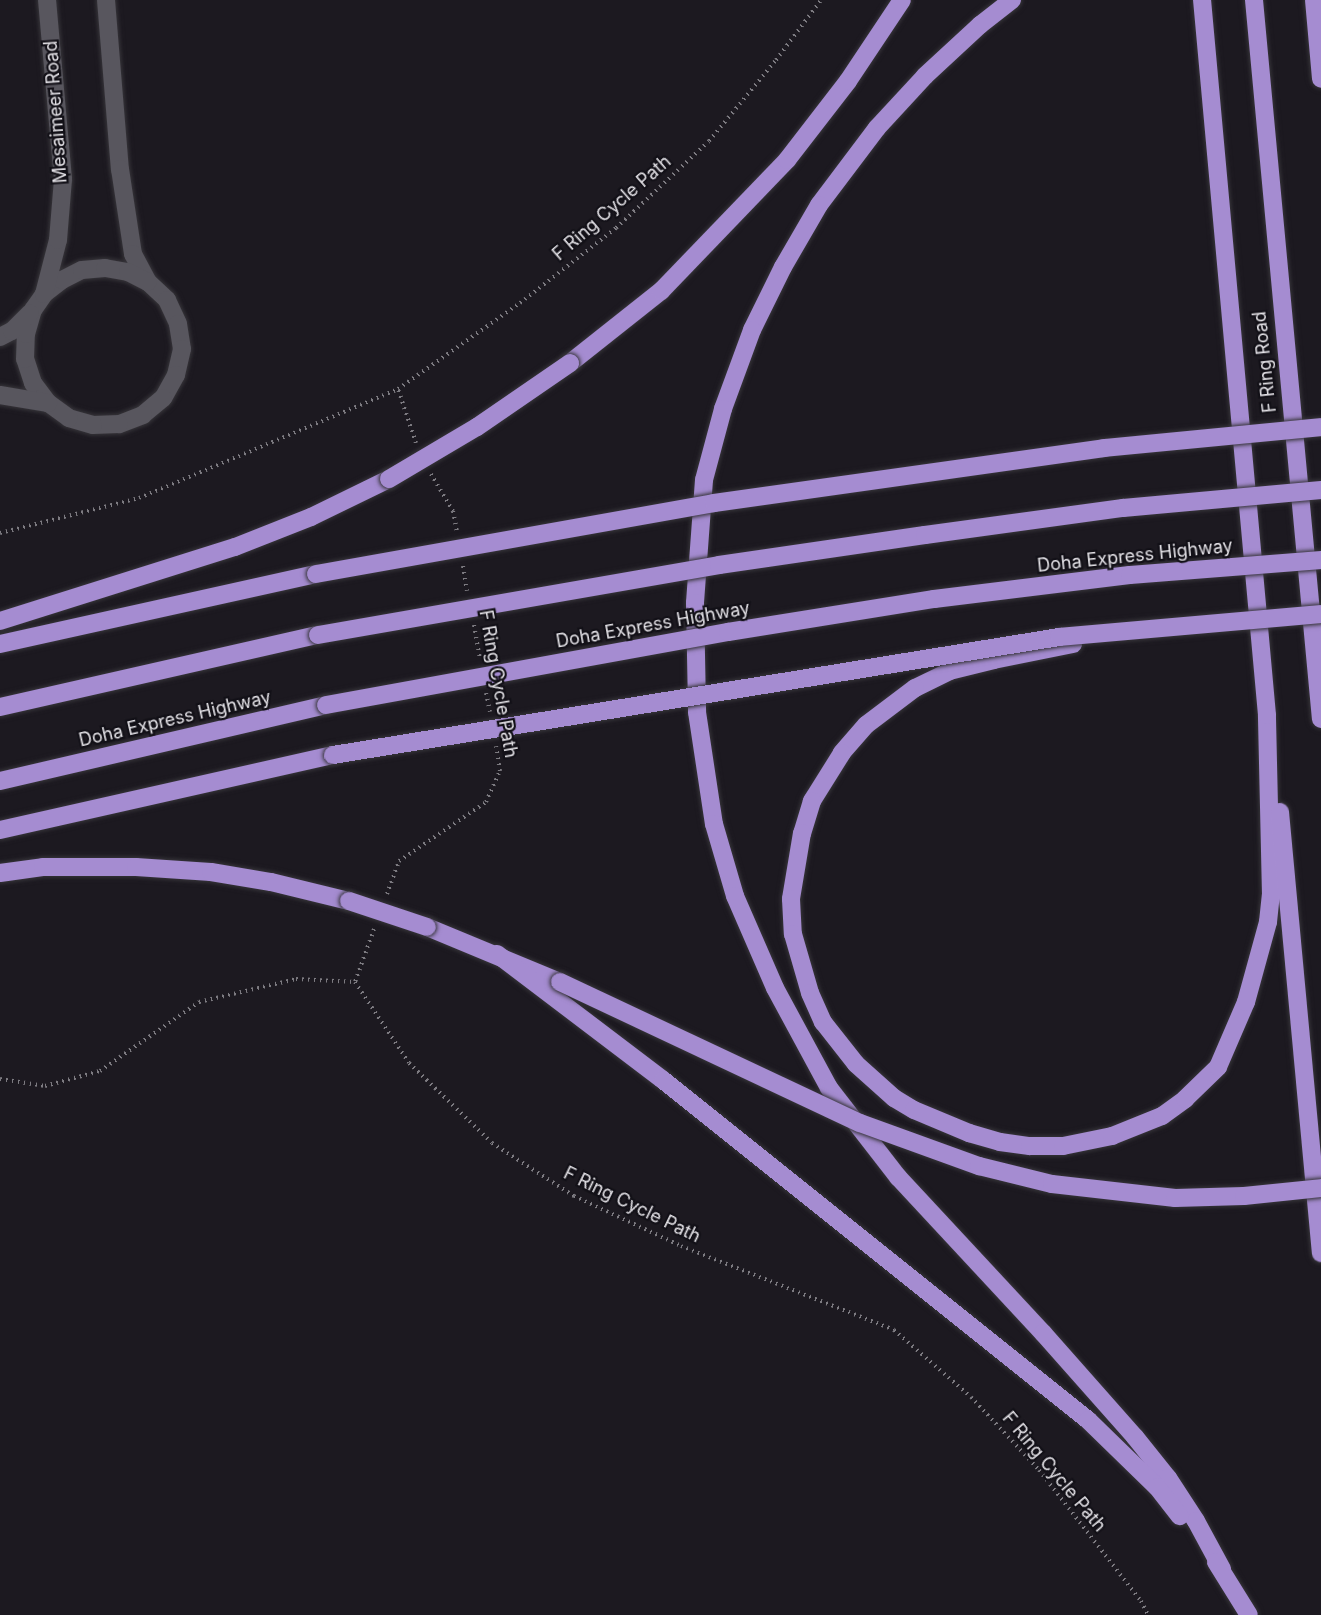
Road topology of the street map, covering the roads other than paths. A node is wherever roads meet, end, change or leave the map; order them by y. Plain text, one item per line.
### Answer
1 (47, 0) edge
2 (106, 0) edge
3 (902, 0) edge
4 (1012, 0) edge
5 (1202, 0) edge
6 (1254, 0) edge
7 (1314, 0) edge
8 (1321, 79) edge
9 (148, 282) junction
10 (44, 294) junction
11 (33, 310) junction
12 (0, 337) edge
13 (0, 395) edge
14 (48, 403) junction
15 (1321, 427) edge
16 (1321, 490) edge
17 (1321, 560) edge
18 (1321, 614) edge
19 (0, 621) edge
20 (1158, 626) junction
21 (0, 644) edge
22 (0, 707) edge
23 (1267, 715) junction
24 (1321, 719) edge
25 (0, 781) edge
26 (0, 830) edge
27 (0, 873) edge
28 (497, 954) junction
29 (1321, 1188) edge
30 (1321, 1253) edge
31 (1222, 1569) junction
32 (1249, 1615) edge

1 - 10 street, Mesaimeer Road
2 - 9 street
3 - 19 highway, bridge
4 - 31 highway
5 - 23 highway
6 - 24 highway, F Ring Road
7 - 8 highway
9 - 10 street
9 - 14 street
10 - 11 street
11 - 12 street
11 - 14 street
13 - 14 street
15 - 21 highway, bridge
16 - 22 highway, bridge
17 - 25 highway, Doha Express Highway, bridge
18 - 20 highway, bridge
20 - 23 highway, bridge
20 - 26 highway, bridge
23 - 30 highway
27 - 28 highway, bridge
28 - 29 highway, bridge
28 - 31 highway
31 - 32 highway

